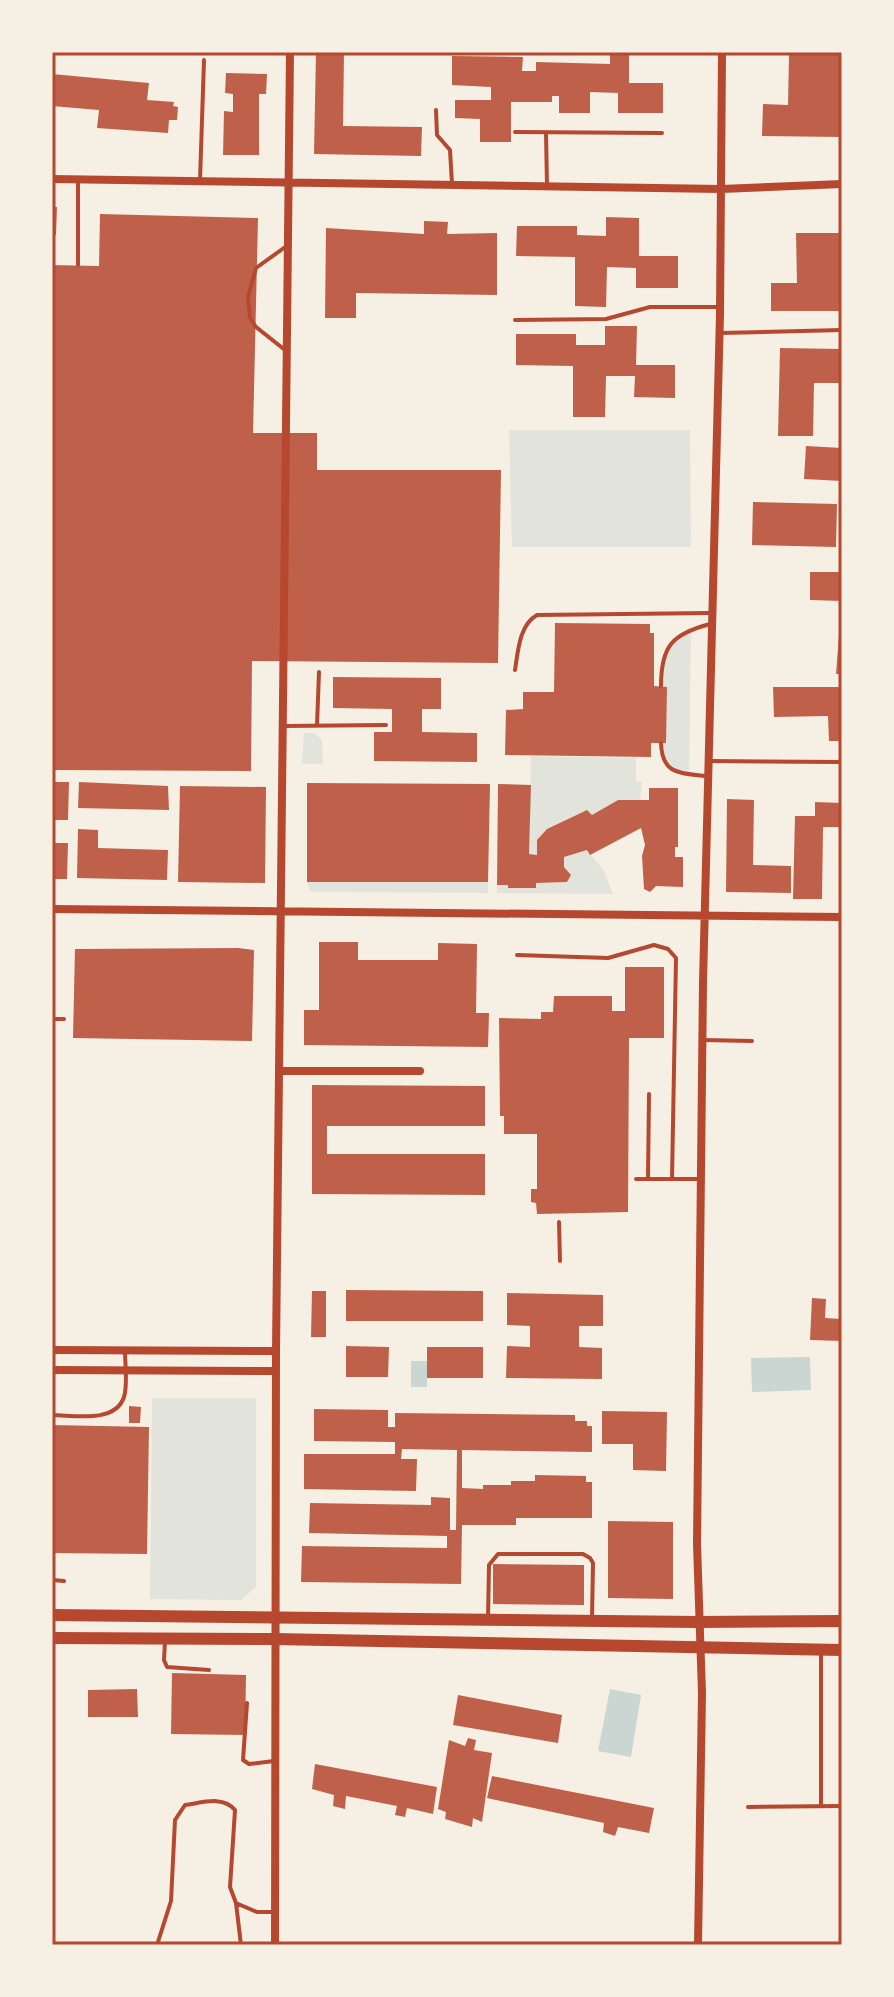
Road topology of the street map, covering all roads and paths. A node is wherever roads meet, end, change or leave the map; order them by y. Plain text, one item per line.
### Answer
1 (290, 52) edge
2 (722, 52) edge
3 (204, 60) dead end
4 (436, 110) dead end
5 (515, 132) dead end
6 (546, 133) junction
7 (662, 133) dead end
8 (52, 179) edge
9 (78, 180) junction
10 (200, 182) junction
11 (842, 184) edge
12 (289, 185) junction
13 (452, 186) junction
14 (547, 187) junction
15 (721, 189) junction
16 (288, 245) junction
17 (78, 265) dead end
18 (720, 307) junction
19 (515, 320) dead end
20 (842, 330) edge
21 (720, 333) junction
22 (287, 352) junction
23 (713, 613) junction
24 (712, 623) junction
25 (515, 670) dead end
26 (319, 672) dead end
27 (661, 686) dead end
28 (317, 725) junction
29 (386, 725) dead end
30 (283, 726) junction
31 (661, 743) dead end
32 (709, 761) junction
33 (842, 762) edge
34 (708, 776) junction
35 (52, 909) edge
36 (281, 911) junction
37 (705, 914) junction
38 (842, 917) edge
39 (517, 955) dead end
40 (52, 1019) edge
41 (64, 1019) dead end
42 (703, 1040) junction
43 (752, 1041) dead end
44 (279, 1071) junction
45 (420, 1071) dead end
46 (649, 1094) dead end
47 (636, 1179) dead end
48 (648, 1179) junction
49 (672, 1179) junction
50 (701, 1179) junction
51 (559, 1222) dead end
52 (560, 1261) dead end
53 (52, 1350) edge
54 (125, 1351) junction
55 (276, 1351) junction
56 (125, 1369) junction
57 (52, 1370) edge
58 (276, 1371) junction
59 (52, 1415) edge
60 (52, 1580) edge
61 (64, 1581) dead end
62 (52, 1615) edge
63 (274, 1616) junction
64 (488, 1620) junction
65 (592, 1621) junction
66 (842, 1621) edge
67 (698, 1622) junction
68 (52, 1638) edge
69 (165, 1639) junction
70 (274, 1639) junction
71 (700, 1647) junction
72 (821, 1649) junction
73 (842, 1650) edge
74 (209, 1670) dead end
75 (247, 1703) dead end
76 (274, 1761) junction
77 (821, 1806) junction
78 (842, 1806) edge
79 (748, 1807) dead end
80 (236, 1903) junction
81 (274, 1912) junction
82 (157, 1945) edge
83 (241, 1945) edge
84 (275, 1945) edge
85 (698, 1945) edge

1 - 12 street
2 - 15 street
3 - 10 lane
4 - 13 lane
5 - 6 lane
6 - 7 lane
6 - 14 lane
8 - 9 street
9 - 10 street
9 - 17 lane
10 - 12 street
11 - 15 street
12 - 13 street
12 - 16 street
13 - 14 street
14 - 15 street
15 - 18 street
16 - 22 street
16 - 22 lane
18 - 19 lane
18 - 21 street
20 - 21 lane
21 - 23 street
22 - 30 street
23 - 24 street
23 - 25 lane
24 - 27 lane
24 - 32 street
26 - 28 lane
28 - 29 lane
28 - 30 lane
30 - 36 street
31 - 34 lane
32 - 33 lane
32 - 34 street
34 - 37 street
35 - 36 street
36 - 37 street
36 - 44 street
37 - 38 street
37 - 42 street
39 - 49 lane
40 - 41 lane
42 - 43 lane
42 - 50 street
44 - 45 street
44 - 55 street
46 - 48 lane
47 - 48 lane
48 - 49 lane
49 - 50 lane
50 - 67 street
51 - 52 lane
53 - 54 street
54 - 55 street
54 - 56 lane
55 - 58 street
56 - 57 street
56 - 58 street
56 - 59 lane
58 - 63 street
60 - 61 lane
62 - 63 main road
63 - 64 main road
63 - 70 street
64 - 65 main road
64 - 65 lane
65 - 67 main road
66 - 67 main road
67 - 71 street
68 - 69 main road
69 - 70 main road
69 - 74 lane
70 - 71 main road
70 - 76 street
71 - 72 main road
71 - 85 street
72 - 73 main road
72 - 77 lane
75 - 76 lane
76 - 81 street
77 - 78 lane
77 - 79 lane
80 - 81 lane
80 - 82 lane
80 - 83 lane
81 - 84 street

